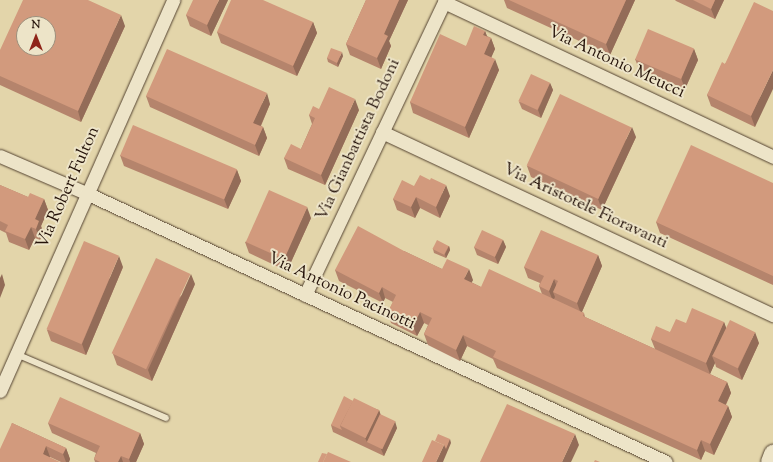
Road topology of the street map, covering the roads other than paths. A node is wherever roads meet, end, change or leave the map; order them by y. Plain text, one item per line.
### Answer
1 (174, 0) edge
2 (444, 1) edge
3 (382, 132) junction
4 (0, 156) edge
5 (773, 157) edge
6 (86, 193) junction
7 (305, 295) junction
8 (773, 315) edge
9 (16, 354) junction
10 (0, 391) edge
11 (166, 418) dead end
12 (773, 454) edge
13 (666, 462) edge
14 (770, 462) edge

1 - 6 street, Via Robert Fulton
2 - 3 street, Via Gianbattista Bodoni
2 - 5 street, Via Antonio Meucci
3 - 7 street, Via Gianbattista Bodoni
3 - 8 street, Via Aristotele Fioravanti
4 - 6 street, Via Antonio Pacinotti
6 - 7 street, Via Antonio Pacinotti
6 - 9 street, Via Robert Fulton
7 - 13 street, Via Antonio Pacinotti
9 - 10 street, Via Robert Fulton
9 - 11 lane
12 - 14 street

